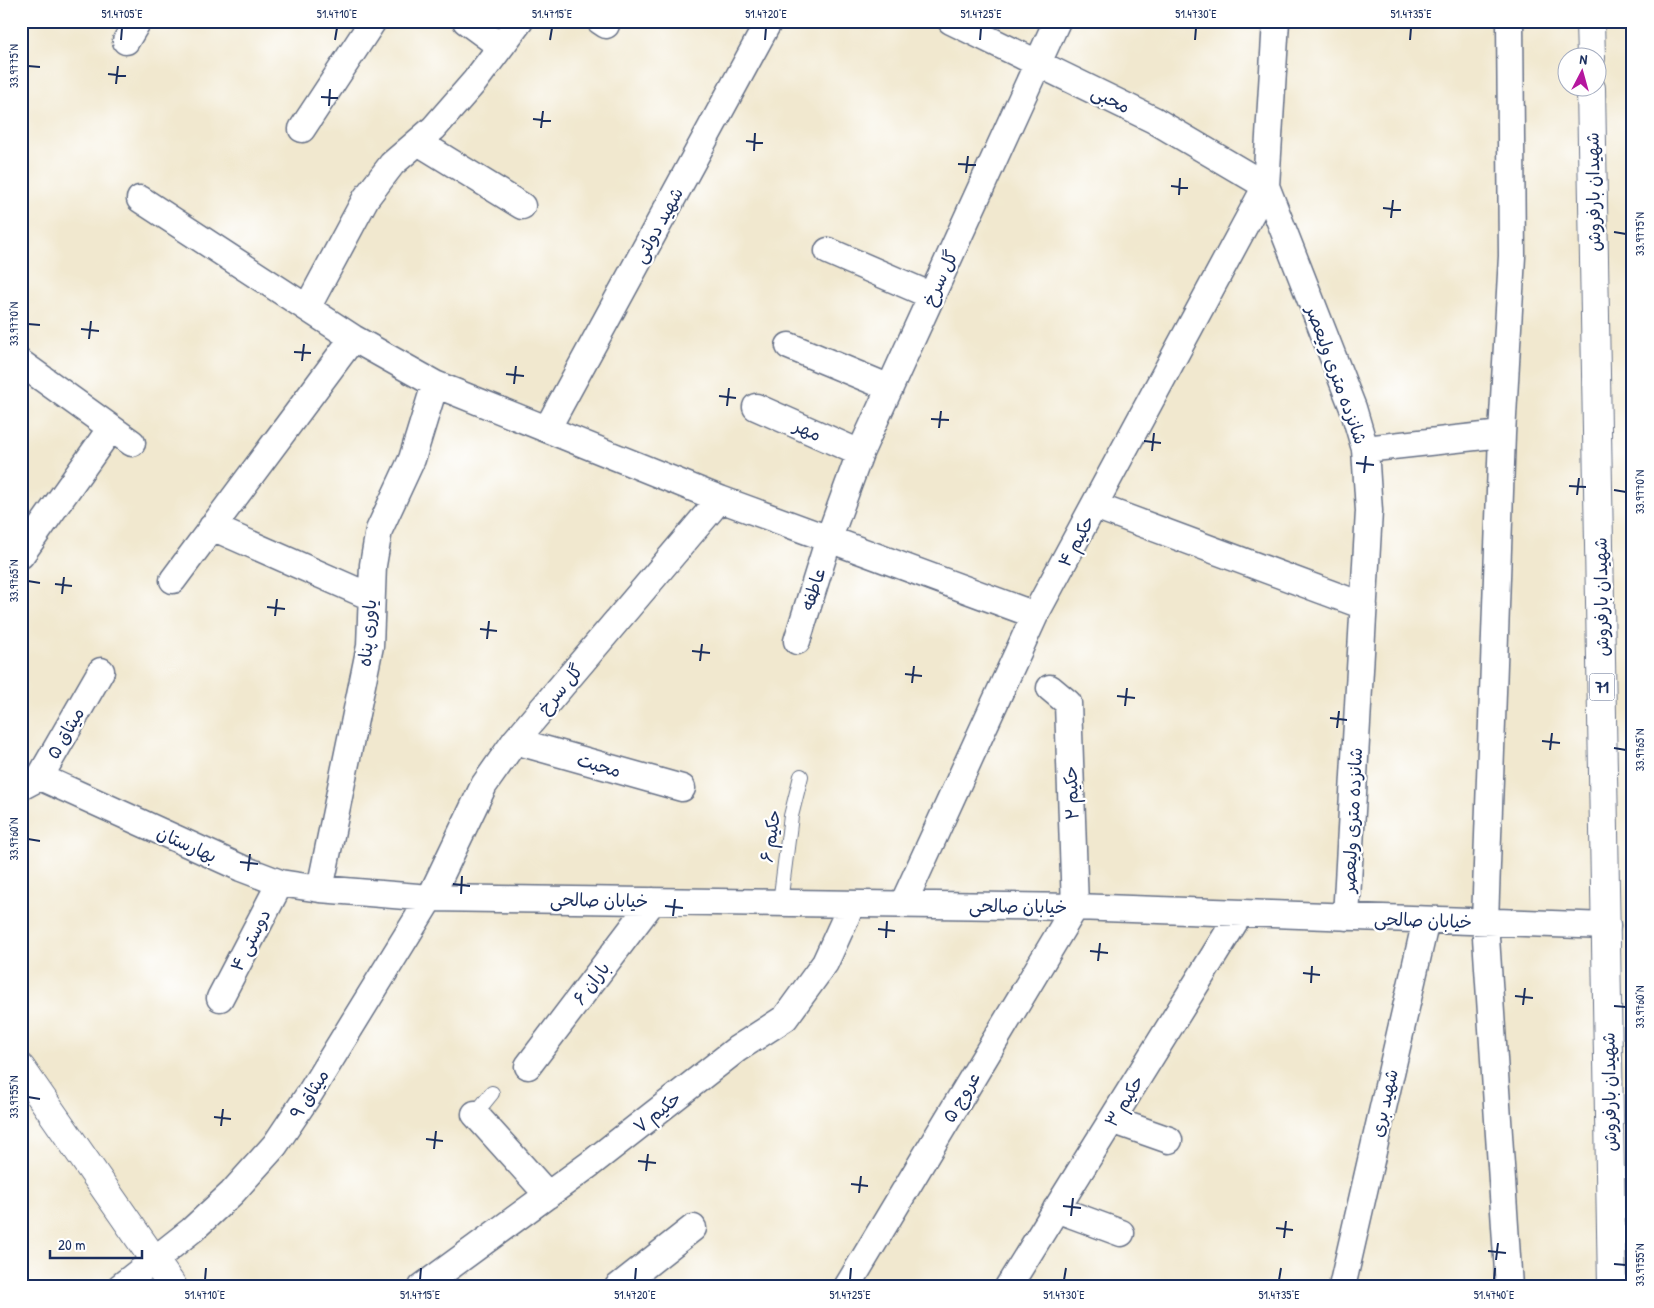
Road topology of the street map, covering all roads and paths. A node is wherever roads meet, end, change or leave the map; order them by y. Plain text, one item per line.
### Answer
1 (373, 21) edge
2 (466, 21) edge
3 (520, 21) edge
4 (769, 21) edge
5 (951, 21) edge
6 (1057, 21) edge
7 (1276, 21) edge
8 (1510, 21) edge
9 (1590, 21) edge
10 (500, 46) junction
11 (1591, 48) edge
12 (1039, 64) junction
13 (1591, 98) edge
14 (302, 129) dead end
15 (418, 142) junction
16 (1266, 186) junction
17 (140, 199) dead end
18 (522, 206) dead end
19 (828, 251) dead end
20 (932, 296) junction
21 (307, 308) junction
22 (353, 338) junction
23 (789, 346) dead end
24 (21, 363) edge
25 (435, 384) junction
26 (890, 388) junction
27 (756, 407) dead end
28 (547, 429) junction
29 (1502, 434) junction
30 (1365, 449) junction
31 (860, 453) junction
32 (720, 499) junction
33 (1095, 506) junction
34 (212, 527) junction
35 (829, 538) junction
36 (21, 555) edge
37 (173, 580) dead end
38 (370, 597) junction
39 (1364, 606) junction
40 (1035, 615) junction
41 (797, 641) dead end
42 (101, 671) dead end
43 (1050, 688) dead end
44 (515, 741) junction
45 (801, 776) dead end
46 (30, 782) edge
47 (682, 788) dead end
48 (280, 883) junction
49 (320, 889) junction
50 (430, 898) junction
51 (653, 901) junction
52 (780, 903) junction
53 (852, 904) junction
54 (902, 904) junction
55 (1075, 907) junction
56 (1239, 915) junction
57 (1346, 917) junction
58 (1426, 920) junction
59 (1485, 922) junction
60 (1607, 926) junction
61 (220, 998) dead end
62 (528, 1066) dead end
63 (21, 1068) edge
64 (492, 1094) dead end
65 (475, 1114) joint
66 (1112, 1120) junction
67 (1169, 1140) dead end
68 (548, 1195) junction
69 (1056, 1210) junction
70 (693, 1228) dead end
71 (1121, 1233) dead end
72 (154, 1262) junction
73 (120, 1287) edge
74 (173, 1287) edge
75 (422, 1287) edge
76 (618, 1287) edge
77 (847, 1287) edge
78 (1008, 1287) edge
79 (1342, 1287) edge
80 (1509, 1287) edge
81 (1612, 1287) edge

1 - 14 street
2 - 10 street
3 - 10 street
4 - 28 street, شهید دولتی
5 - 12 street, محبی
6 - 12 street, گل سرخ
7 - 16 street, شانزده متری ولیعصر
8 - 29 street
9 - 11 main road
10 - 15 street
12 - 16 street, محبی
12 - 20 street, گل سرخ
13 - 60 main road, شهیدان بارفروش / 71
15 - 18 street
15 - 21 street
16 - 30 street, شانزده متری ولیعصر
16 - 33 street, حکیم ۴
17 - 21 street
19 - 20 street
20 - 26 street, گل سرخ
21 - 22 street
22 - 25 street
22 - 34 street
23 - 26 street
24 - 36 street
25 - 28 street
25 - 38 street, یاوری پناه
26 - 31 street, گل سرخ
27 - 31 street, مهر
28 - 32 street
29 - 30 street
29 - 59 street
30 - 39 street, شانزده متری ولیعصر
31 - 35 street, گل سرخ
32 - 35 street
32 - 44 street, گل سرخ
33 - 39 street
33 - 40 street, حکیم ۴
34 - 37 street
34 - 38 street
35 - 40 street
35 - 41 street, عاطفه
38 - 49 street, یاوری پناه
39 - 57 street, شانزده متری ولیعصر
40 - 54 street, حکیم ۴
42 - 46 street, میثاق ۵
43 - 55 street, حکیم ۲
44 - 47 street, محبت
44 - 50 street, گل سرخ
45 - 52 lane, حکیم ۶
46 - 48 street, بهارستان
48 - 49 street, بهارستان
48 - 61 street, دوستی ۴
49 - 50 street, بهارستان
50 - 51 street, خیابان صالحی
50 - 72 street, میثاق ۹
51 - 52 street, خیابان صالحی
51 - 62 street, باران ۶
52 - 53 street, خیابان صالحی
53 - 54 street, خیابان صالحی
53 - 68 street, حکیم ۷
54 - 55 street, خیابان صالحی
55 - 56 street, خیابان صالحی
55 - 77 street, عروج ۵
56 - 57 street, خیابان صالحی
56 - 66 street, حکیم ۳
57 - 58 street, خیابان صالحی
58 - 59 street, خیابان صالحی
58 - 79 street, شهید بری
59 - 60 street, خیابان صالحی
59 - 80 street
60 - 81 main road, شهیدان بارفروش / 71
63 - 72 main road
64 - 65 lane
65 - 68 street
66 - 67 street
66 - 69 street, حکیم ۳
68 - 75 street, حکیم ۷
69 - 71 street
69 - 78 street, حکیم ۳
70 - 76 street
72 - 73 street, میثاق ۹
72 - 74 main road

